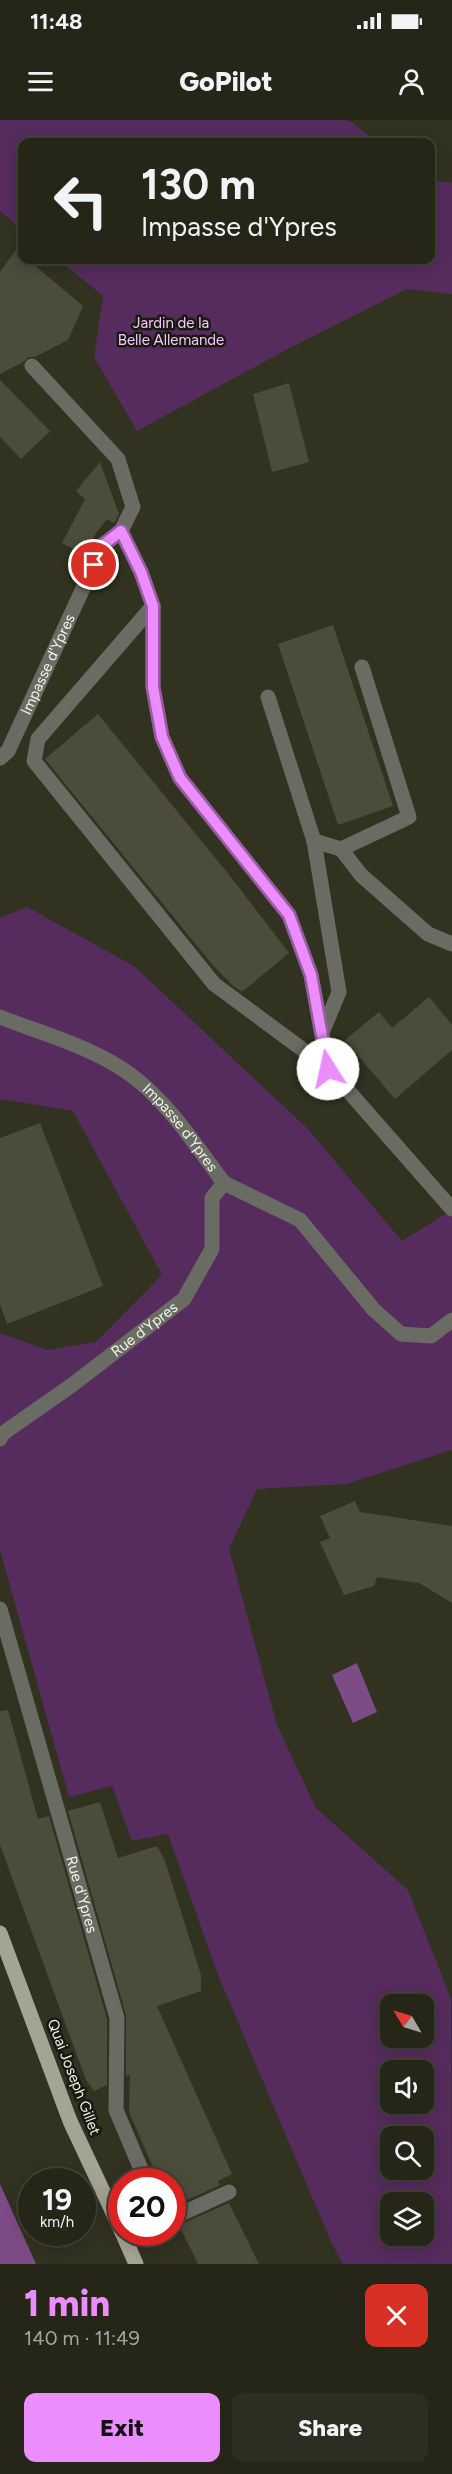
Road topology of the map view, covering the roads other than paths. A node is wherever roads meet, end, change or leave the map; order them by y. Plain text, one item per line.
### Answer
1 (32, 366) dead end
2 (121, 531) junction
3 (153, 606) junction
4 (362, 667) dead end
5 (268, 698) dead end
6 (0, 758) edge
7 (314, 841) junction
8 (341, 849) junction
9 (452, 944) edge
10 (0, 1017) edge
11 (322, 1034) junction
12 (328, 1069) junction
13 (224, 1184) junction
14 (452, 1209) edge
15 (452, 1320) edge
16 (0, 1439) edge
17 (0, 1609) edge
18 (0, 1933) edge
19 (141, 2168) edge
20 (229, 2192) dead end
21 (108, 2203) edge
22 (186, 2212) edge
23 (128, 2246) edge
24 (136, 2264) edge

1 - 2 street, Impasse d'Ypres
2 - 3 street
2 - 6 street, Impasse d'Ypres
3 - 11 street
3 - 12 street
4 - 8 street
5 - 7 street
7 - 8 street
7 - 11 street
8 - 9 street
10 - 13 street, Impasse d'Ypres
11 - 12 street
12 - 14 street
13 - 15 street
13 - 16 street, Rue d'Ypres
17 - 19 street, Rue d'Ypres
18 - 21 main road, Quai Joseph Gillet
20 - 22 street
23 - 24 main road, Quai Joseph Gillet

